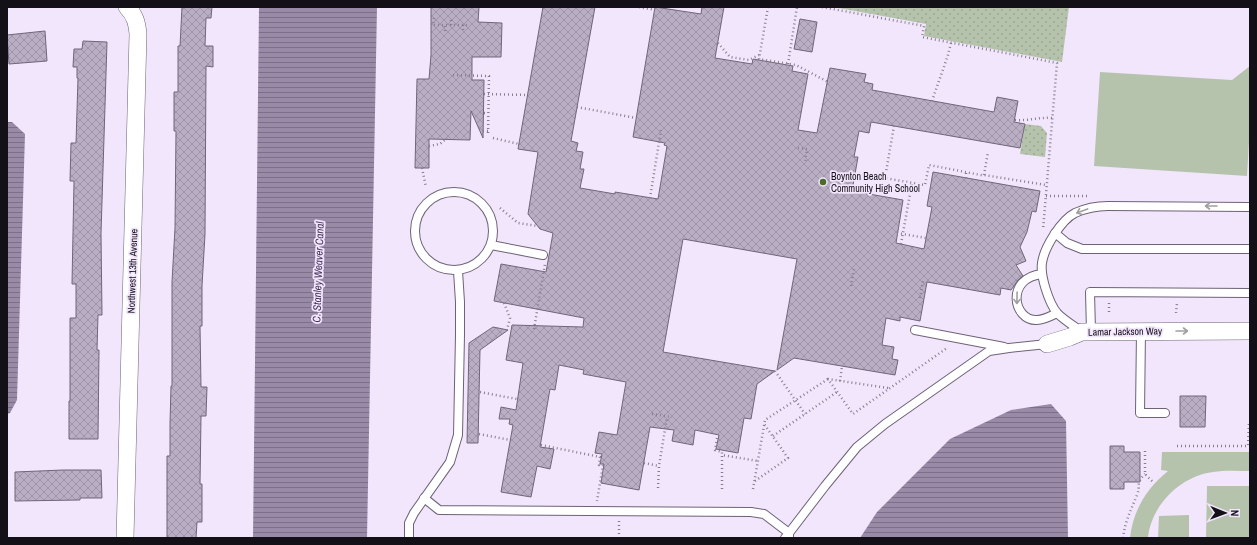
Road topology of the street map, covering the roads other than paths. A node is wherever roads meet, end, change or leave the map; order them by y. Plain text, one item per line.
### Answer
1 (127, 7) edge
2 (1250, 207) edge
3 (1055, 233) junction
4 (491, 245) junction
5 (1250, 249) edge
6 (543, 255) road end
7 (458, 271) junction
8 (1042, 274) junction
9 (1250, 293) edge
10 (1057, 313) junction
11 (915, 330) dead end
12 (1141, 331) junction
13 (1250, 331) edge
14 (1086, 332) junction
15 (1047, 344) joint
16 (1009, 348) junction
17 (1165, 413) dead end
18 (424, 498) junction
19 (788, 536) edge
20 (125, 538) edge
21 (409, 538) edge

1 - 20 street, Northwest 13th Avenue
2 -> 3 lane, Lamar Jackson Way
3 - 5 lane
3 - 8 lane, Lamar Jackson Way
4 - 6 lane
4 - 7 lane
4 - 7 lane
7 - 18 lane
8 - 10 lane, Lamar Jackson Way
8 -> 10 lane
9 - 14 lane
10 - 14 lane, Lamar Jackson Way
11 - 16 lane
12 -> 13 street, Lamar Jackson Way
12 - 14 street, Lamar Jackson Way
12 - 17 lane
14 - 15 street
15 - 16 lane
16 - 19 lane
18 - 19 lane
18 - 21 lane

